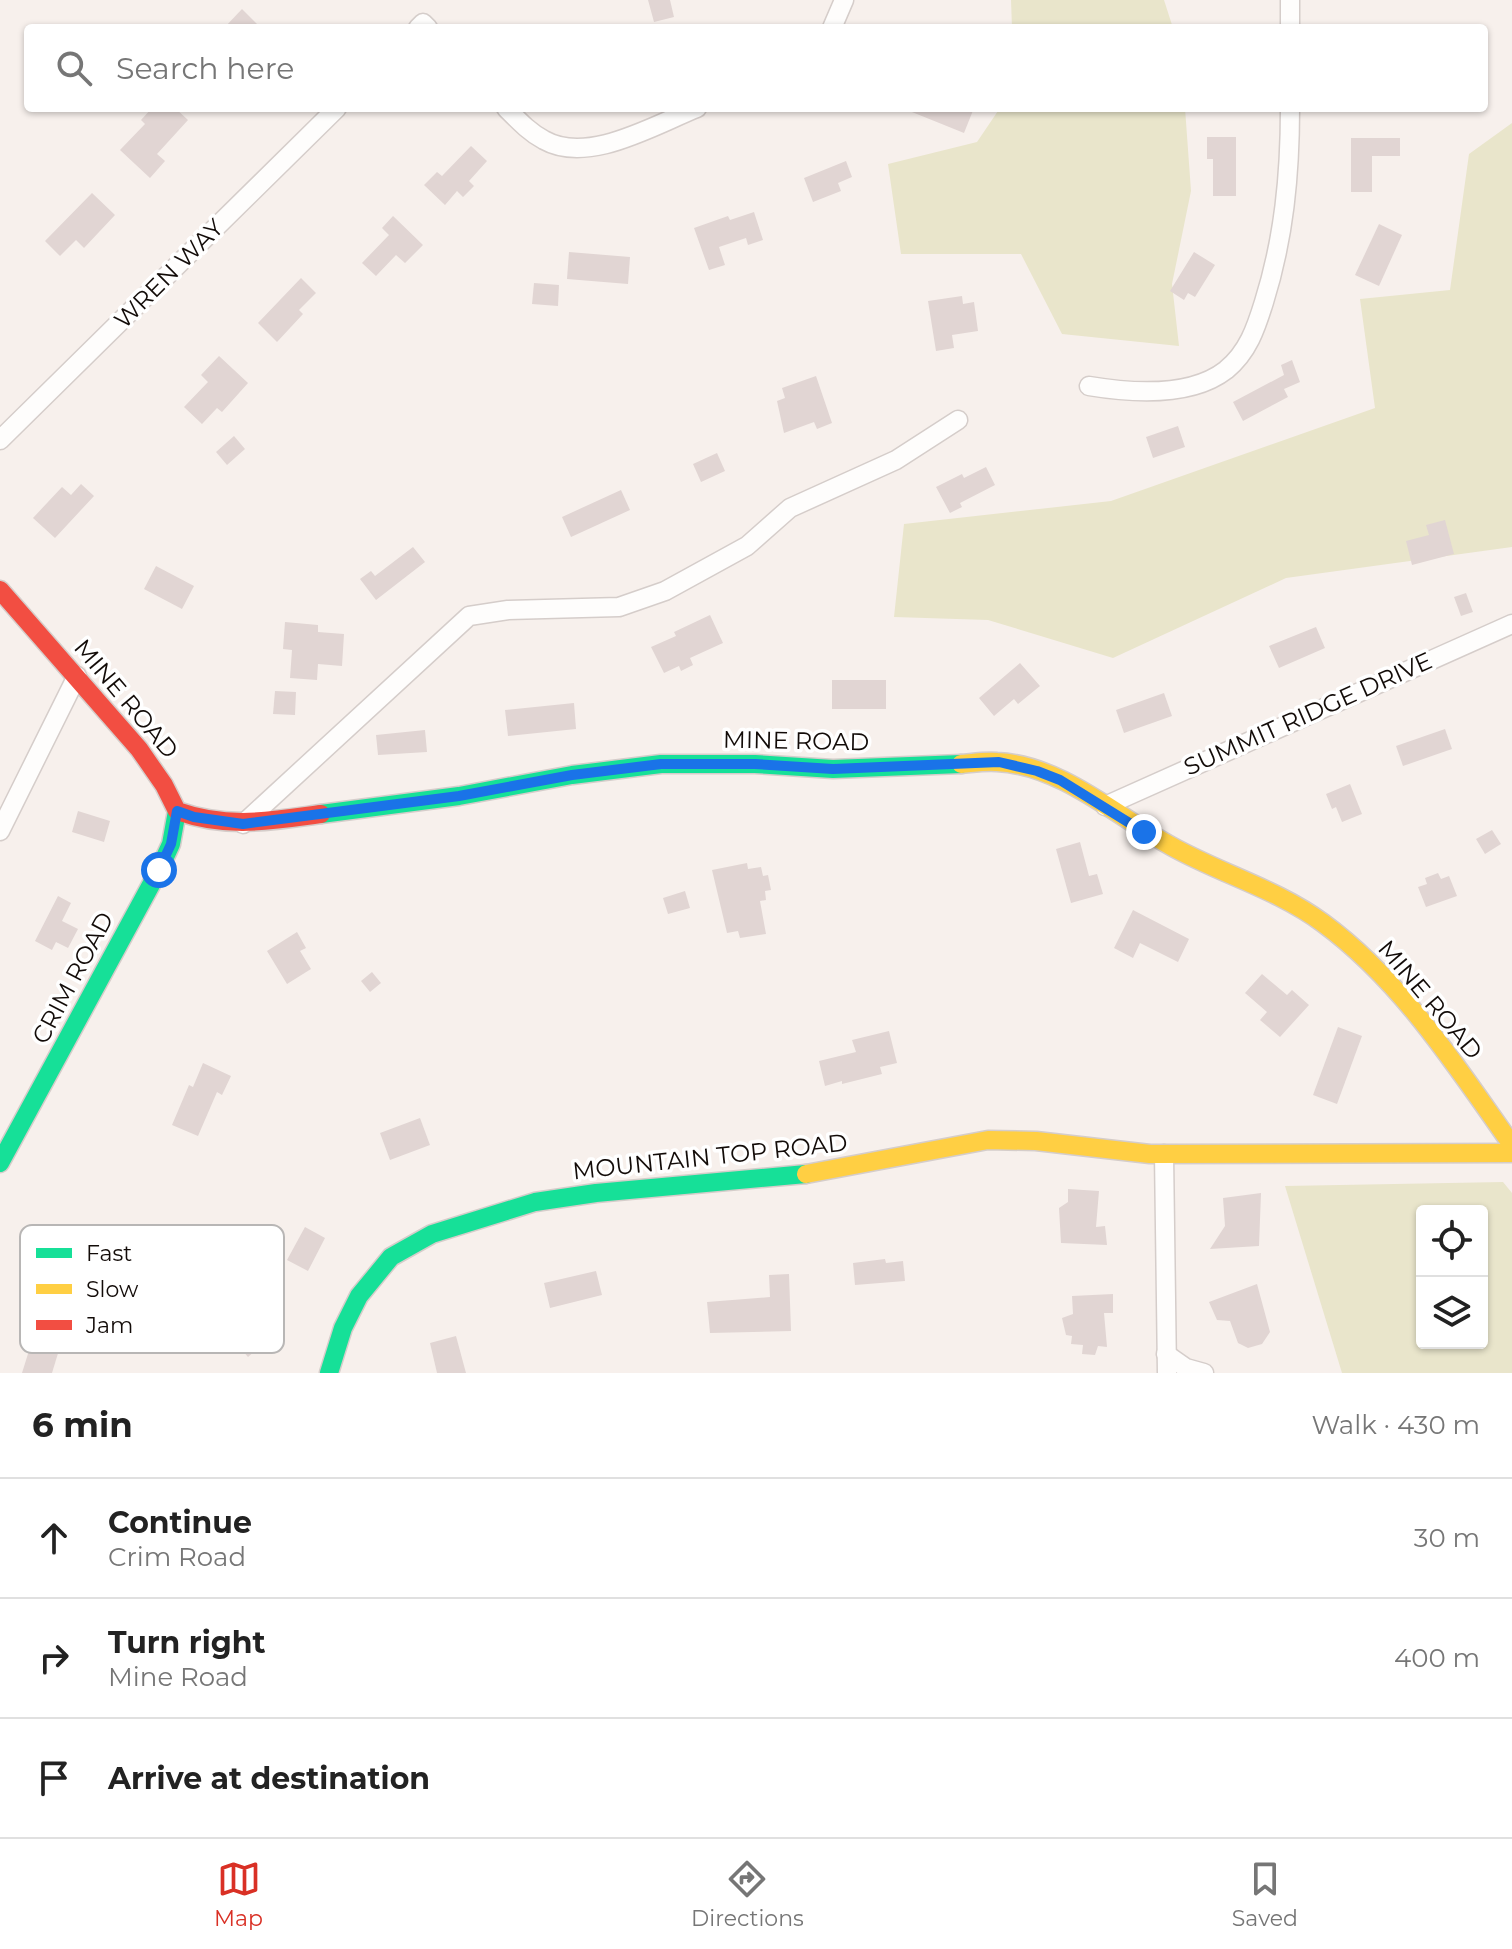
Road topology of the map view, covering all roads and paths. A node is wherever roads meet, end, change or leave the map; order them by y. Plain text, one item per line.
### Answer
1 (844, 0) edge
2 (1290, 0) edge
3 (834, 24) edge
4 (1290, 24) edge
5 (333, 112) edge
6 (510, 112) edge
7 (687, 112) edge
8 (1290, 112) edge
9 (1089, 386) dead end
10 (958, 420) dead end
11 (0, 440) edge
12 (0, 590) edge
13 (1512, 624) edge
14 (77, 676) junction
15 (1105, 806) junction
16 (177, 811) junction
17 (243, 824) junction
18 (0, 831) edge
19 (1512, 1145) edge
20 (1512, 1153) edge
21 (1164, 1154) junction
22 (0, 1163) edge
23 (1166, 1364) edge
24 (329, 1373) edge
25 (1204, 1373) edge

1 - 3 street
2 - 4 street
5 - 11 street, WREN WAY
6 - 7 street
8 - 9 street
10 - 17 street
12 - 14 street, MINE ROAD
13 - 15 street, SUMMIT RIDGE DRIVE
14 - 16 street, MINE ROAD
14 - 18 street
15 - 17 street, MINE ROAD
15 - 19 street, MINE ROAD
16 - 17 street, MINE ROAD
16 - 22 street, CRIM ROAD
20 - 21 street, MOUNTAIN TOP ROAD
21 - 23 street
21 - 24 street, MOUNTAIN TOP ROAD
23 - 25 street

